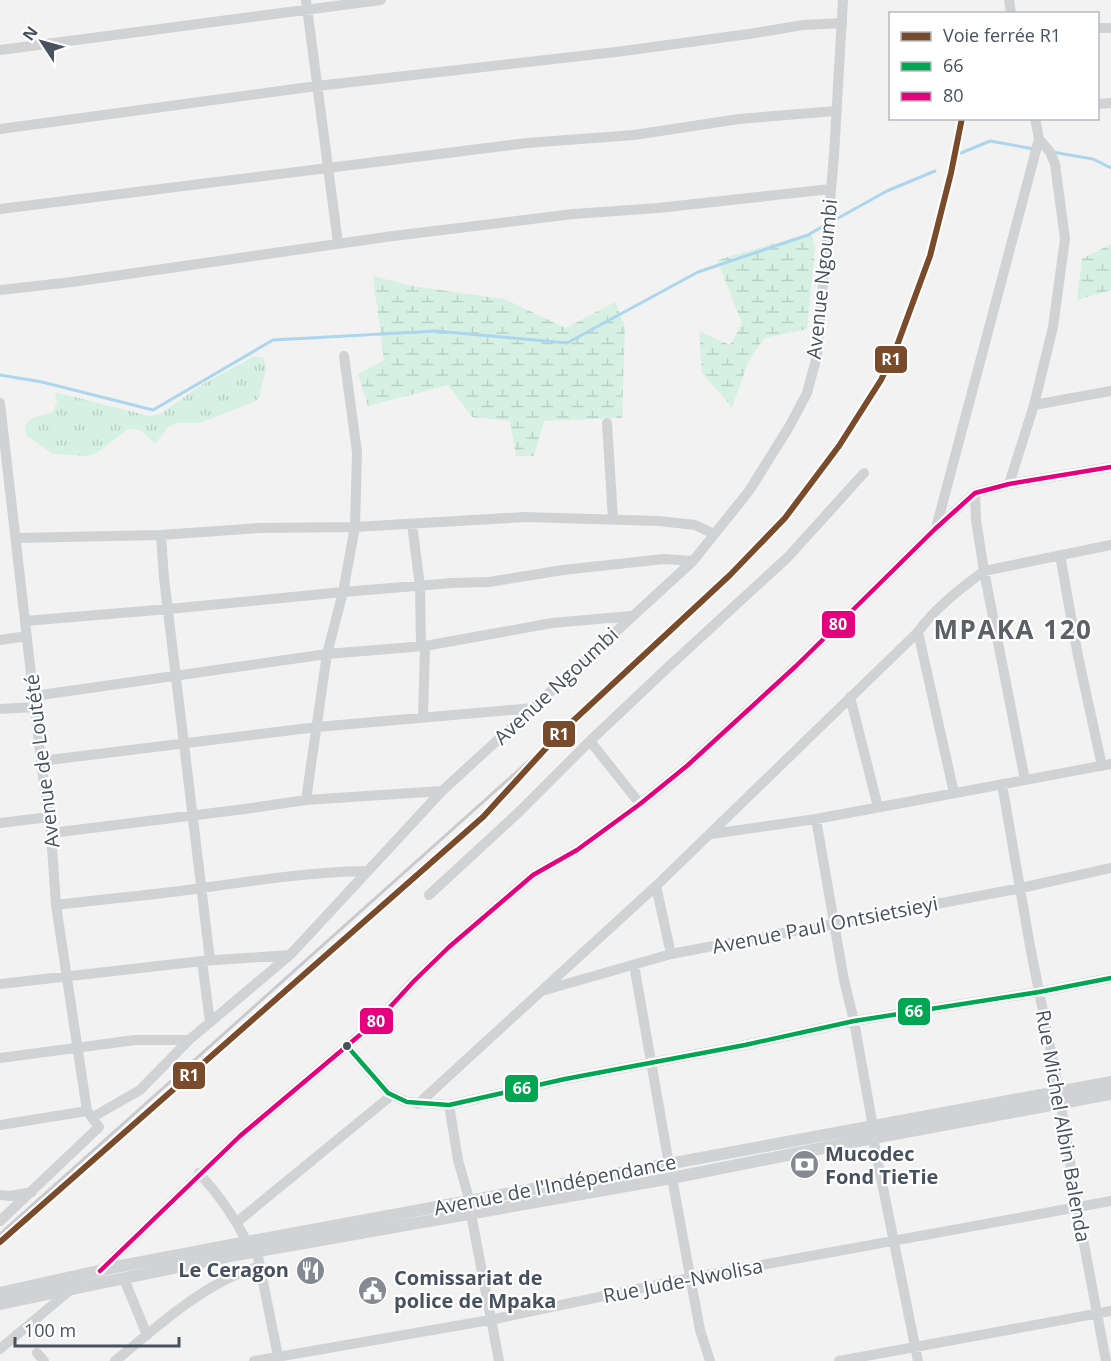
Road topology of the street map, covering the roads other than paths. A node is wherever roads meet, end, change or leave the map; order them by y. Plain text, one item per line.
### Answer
1 (381, 0) edge
2 (843, 0) edge
3 (307, 5) edge
4 (842, 23) junction
5 (0, 50) edge
6 (317, 86) junction
7 (836, 111) junction
8 (1035, 120) edge
9 (0, 129) edge
10 (1039, 139) junction
11 (328, 167) junction
12 (831, 189) junction
13 (0, 209) edge
14 (338, 243) junction
15 (0, 290) edge
16 (344, 356) dead end
17 (1111, 391) edge
18 (0, 403) edge
19 (1034, 405) junction
20 (607, 423) dead end
21 (1111, 467) edge
22 (864, 473) dead end
23 (1009, 484) junction
24 (975, 493) junction
25 (0, 510) edge
26 (13, 510) junction
27 (613, 519) junction
28 (412, 524) junction
29 (355, 527) junction
30 (935, 529) junction
31 (714, 534) junction
32 (161, 535) junction
33 (16, 537) junction
34 (1111, 545) edge
35 (1060, 555) junction
36 (693, 561) junction
37 (984, 571) junction
38 (420, 586) junction
39 (343, 592) junction
40 (169, 609) junction
41 (631, 616) junction
42 (25, 621) junction
43 (918, 632) junction
44 (27, 636) junction
45 (0, 640) edge
46 (423, 646) junction
47 (327, 654) junction
48 (176, 676) junction
49 (850, 697) junction
50 (34, 701) junction
51 (534, 708) junction
52 (0, 709) edge
53 (423, 717) junction
54 (317, 727) junction
55 (590, 741) junction
56 (185, 744) junction
57 (40, 761) junction
58 (1107, 765) edge
59 (1025, 780) junction
60 (1002, 784) junction
61 (442, 790) junction
62 (954, 793) junction
63 (306, 800) junction
64 (640, 804) junction
65 (878, 807) junction
66 (192, 815) junction
67 (49, 817) junction
68 (816, 819) junction
69 (0, 823) edge
70 (51, 832) junction
71 (711, 834) junction
72 (1111, 868) edge
73 (367, 872) junction
74 (656, 886) junction
75 (202, 888) junction
76 (1021, 888) junction
77 (429, 895) dead end
78 (56, 905) junction
79 (834, 923) junction
80 (671, 954) junction
81 (290, 955) junction
82 (206, 960) junction
83 (634, 965) junction
84 (66, 977) junction
85 (1111, 978) edge
86 (0, 984) edge
87 (541, 991) junction
88 (1039, 992) junction
89 (854, 1021) junction
90 (210, 1022) junction
91 (189, 1040) junction
92 (347, 1046) junction
93 (79, 1048) junction
94 (0, 1058) edge
95 (650, 1063) junction
96 (1111, 1082) edge
97 (1111, 1094) edge
98 (392, 1095) junction
99 (1059, 1097) junction
100 (418, 1104) junction
101 (449, 1105) junction
102 (90, 1114) junction
103 (0, 1125) edge
104 (873, 1132) junction
105 (669, 1164) junction
106 (199, 1173) junction
107 (672, 1178) junction
108 (32, 1192) junction
109 (0, 1195) edge
110 (1111, 1201) edge
111 (1077, 1207) junction
112 (471, 1208) junction
113 (0, 1221) edge
114 (237, 1222) junction
115 (247, 1242) junction
116 (895, 1242) junction
117 (257, 1252) junction
118 (260, 1266) junction
119 (100, 1271) junction
120 (690, 1278) junction
121 (123, 1279) junction
122 (69, 1291) junction
123 (0, 1293) edge
124 (0, 1304) edge
125 (1111, 1311) edge
126 (1098, 1314) junction
127 (490, 1320) junction
128 (147, 1335) junction
129 (916, 1348) junction
130 (0, 1349) edge
131 (278, 1359) edge
132 (115, 1361) edge
133 (254, 1361) edge
134 (499, 1361) edge
135 (710, 1361) edge
136 (839, 1361) edge
137 (918, 1361) edge
138 (1106, 1361) edge

1 - 3 street
2 - 4 street, Avenue Ngoumbi
3 - 5 street
3 - 6 street
4 - 6 street
4 - 7 street, Avenue Ngoumbi
6 - 9 street
6 - 11 street
7 - 11 street
7 - 12 street, Avenue Ngoumbi
8 - 10 street
10 - 19 street
10 - 30 street
11 - 13 street
11 - 14 street
12 - 14 street
12 - 31 street, Avenue Ngoumbi
14 - 15 street
16 - 29 street
17 - 19 street
18 - 26 street, Avenue de Loutété
19 - 23 street
20 - 27 street
21 - 23 street
22 - 55 street
23 - 24 street
24 - 30 street
24 - 37 street
25 - 26 street
26 - 33 street, Avenue de Loutété
27 - 28 street
27 - 31 street
28 - 29 street
28 - 38 street
29 - 32 street
29 - 39 street
30 - 64 street
31 - 36 street, Avenue Ngoumbi
32 - 33 street
32 - 40 street
33 - 42 street, Avenue de Loutété
34 - 35 street
35 - 37 street
35 - 58 street
36 - 38 street
36 - 41 street, Avenue Ngoumbi
37 - 43 street
37 - 59 street
38 - 39 street
38 - 46 street
39 - 40 street
39 - 47 street
40 - 42 street
40 - 48 street
41 - 46 street
41 - 51 street, Avenue Ngoumbi
42 - 44 street, Avenue de Loutété
43 - 49 street
43 - 62 street
44 - 45 street
44 - 50 street, Avenue de Loutété
46 - 47 street
46 - 53 street
47 - 48 street
47 - 54 street
48 - 50 street
48 - 56 street
49 - 65 street
49 - 71 street
50 - 52 street
50 - 57 street, Avenue de Loutété
51 - 53 street
51 - 61 street, Avenue Ngoumbi
53 - 54 street
54 - 56 street
54 - 63 street
55 - 64 street
55 - 77 street
56 - 57 street
56 - 66 street
57 - 67 street, Avenue de Loutété
58 - 59 street
59 - 60 street
60 - 62 street
60 - 76 street, Rue Michel Albin Balenda
61 - 63 street
61 - 73 street, Avenue Ngoumbi
62 - 65 street
63 - 66 street
64 - 92 street
65 - 68 street
66 - 70 street
66 - 75 street
67 - 69 street
67 - 70 street, Avenue de Loutété
68 - 71 street
68 - 79 street
70 - 78 street, Avenue de Loutété
71 - 74 street
72 - 76 street, Avenue Paul Ontsietsieyi
73 - 75 street
73 - 81 street, Avenue Ngoumbi
74 - 80 street
74 - 87 street
75 - 78 street
75 - 82 street
76 - 79 street, Avenue Paul Ontsietsieyi
76 - 88 street, Rue Michel Albin Balenda
78 - 84 street, Avenue de Loutété
79 - 80 street, Avenue Paul Ontsietsieyi
79 - 89 street
80 - 83 street, Avenue Paul Ontsietsieyi
81 - 82 street
81 - 90 street, Avenue Ngoumbi
82 - 84 street
82 - 90 street
83 - 87 street, Avenue Paul Ontsietsieyi
83 - 95 street
84 - 86 street
84 - 93 street, Avenue de Loutété
85 - 88 street
87 - 100 street
88 - 89 street
88 - 99 street, Rue Michel Albin Balenda
89 - 95 street
89 - 104 street
90 - 91 street, Avenue Ngoumbi
91 - 93 street
91 - 102 street, Avenue Ngoumbi
92 - 98 street
92 - 106 street
93 - 94 street
93 - 102 street, Avenue de Loutété
95 - 101 street
95 - 105 street
96 - 99 street, Avenue de l'Indépendance
97 - 99 street, Avenue de l'Indépendance
98 - 100 street
98 - 114 street
99 - 104 street, Avenue de l'Indépendance
99 - 111 street, Rue Michel Albin Balenda
100 - 101 street
101 - 112 street
102 - 103 street
102 - 108 street
104 - 105 street, Avenue de l'Indépendance
104 - 107 street, Avenue de l'Indépendance
104 - 116 street
105 - 112 street, Avenue de l'Indépendance
106 - 114 street
106 - 119 street
107 - 112 street, Avenue de l'Indépendance
107 - 120 street
108 - 109 street
108 - 113 street
110 - 111 street, Rue Jude-Nwolisa
111 - 116 street, Rue Jude-Nwolisa
111 - 126 street, Rue Michel Albin Balenda
112 - 115 street, Avenue de l'Indépendance
112 - 117 street, Avenue de l'Indépendance
112 - 127 street
114 - 115 street
115 - 119 street, Avenue de l'Indépendance
116 - 120 street, Rue Jude-Nwolisa
116 - 129 street
117 - 118 street
117 - 121 street, Avenue de l'Indépendance
118 - 128 street
118 - 131 street
119 - 123 street, Avenue de l'Indépendance
120 - 127 street, Rue Jude-Nwolisa
120 - 135 street
121 - 122 street, Avenue de l'Indépendance
121 - 128 street
122 - 124 street, Avenue de l'Indépendance
122 - 130 street
125 - 126 street
126 - 129 street
126 - 138 street, Rue Michel Albin Balenda
127 - 131 street, Rue Jude-Nwolisa
127 - 134 street
128 - 132 street
129 - 136 street
129 - 137 street
131 - 133 street, Rue Jude-Nwolisa

